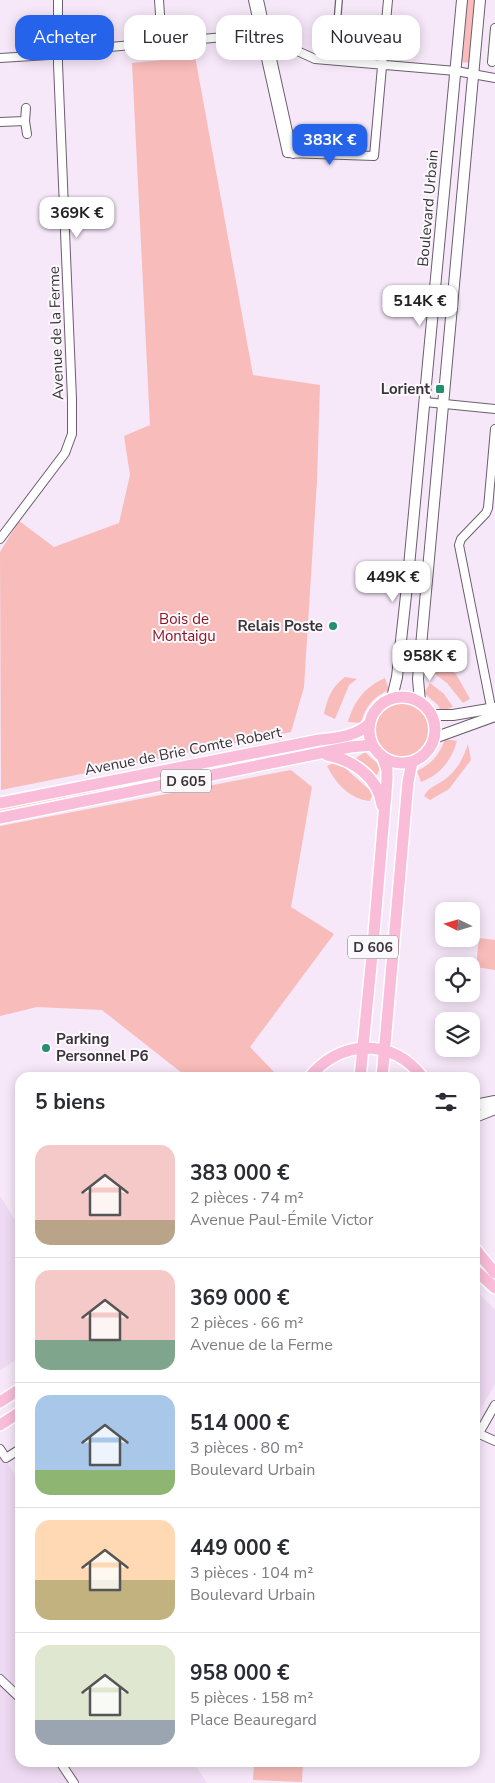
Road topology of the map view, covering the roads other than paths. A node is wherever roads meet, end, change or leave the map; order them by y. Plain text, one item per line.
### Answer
1 (58, 0) edge
2 (159, 0) edge
3 (253, 0) edge
4 (259, 0) edge
5 (339, 0) edge
6 (388, 0) edge
7 (462, 0) edge
8 (480, 0) edge
9 (58, 15) edge
10 (160, 15) edge
11 (258, 15) edge
12 (261, 15) edge
13 (495, 28) edge
14 (302, 53) edge
15 (15, 57) edge
16 (0, 58) edge
17 (58, 60) edge
18 (269, 60) edge
19 (334, 61) junction
20 (492, 62) dead end
21 (384, 65) junction
22 (462, 75) junction
23 (495, 78) edge
24 (26, 108) dead end
25 (0, 122) edge
26 (25, 122) junction
27 (27, 134) dead end
28 (425, 402) junction
29 (443, 403) junction
30 (495, 409) edge
31 (495, 429) edge
32 (492, 503) edge
33 (0, 539) edge
34 (392, 698) junction
35 (420, 702) junction
36 (494, 712) edge
37 (431, 715) junction
38 (369, 724) junction
39 (434, 738) junction
40 (372, 745) junction
41 (323, 754) junction
42 (383, 758) junction
43 (412, 762) junction
44 (0, 796) edge
45 (22, 798) junction
46 (0, 803) edge
47 (384, 816) junction
48 (0, 818) edge
49 (314, 1072) edge
50 (361, 1072) edge
51 (383, 1072) edge
52 (418, 1072) edge
53 (495, 1100) edge
54 (480, 1104) edge
55 (495, 1109) edge
56 (480, 1114) edge
57 (480, 1255) edge
58 (495, 1273) edge
59 (480, 1274) edge
60 (495, 1288) edge
61 (15, 1392) edge
62 (0, 1402) edge
63 (495, 1405) edge
64 (15, 1415) edge
65 (0, 1425) edge
66 (480, 1428) edge
67 (480, 1434) edge
68 (495, 1441) edge
69 (0, 1449) edge
70 (15, 1452) edge
71 (0, 1679) edge
72 (15, 1693) edge
73 (63, 1767) edge
74 (74, 1783) edge

1 - 9 street, Avenue de la Ferme
2 - 10 street
3 - 11 street
4 - 12 street
5 - 19 street
6 - 21 street
7 - 22 main road
8 - 22 main road
13 - 20 street
14 - 19 street
15 - 16 street
17 - 33 street, Avenue de la Ferme
18 - 21 street
19 - 21 street
21 - 22 street
22 - 23 street
22 - 28 main road, Boulevard Urbain
22 - 29 main road
24 - 26 street
25 - 26 street
26 - 27 street
28 - 29 street
28 - 34 main road, Boulevard Urbain
29 - 30 street
29 - 35 main road
31 - 32 street
32 - 36 street
34 - 35 main road
34 - 38 main road
35 - 37 main road
36 - 37 main road
36 - 39 main road
37 - 39 main road
38 - 40 main road
38 - 45 main road, Avenue de Brie Comte Robert / D 605
39 - 43 main road
40 - 41 main road, Avenue de Brie Comte Robert / D 605
40 - 42 main road
41 - 47 main road
41 - 48 main road, Avenue de Brie Comte Robert / D 605
42 - 43 main road
42 - 47 main road, D 606
43 - 51 main road, D 606
44 - 45 street
45 - 46 main road, Avenue de Brie Comte Robert / D 605
47 - 50 main road, D 606
49 - 52 main road
53 - 54 main road
55 - 56 main road
57 - 58 main road
59 - 60 main road
61 - 62 main road
63 - 66 street
64 - 65 main road
67 - 68 street
69 - 70 street
71 - 72 street
73 - 74 street

